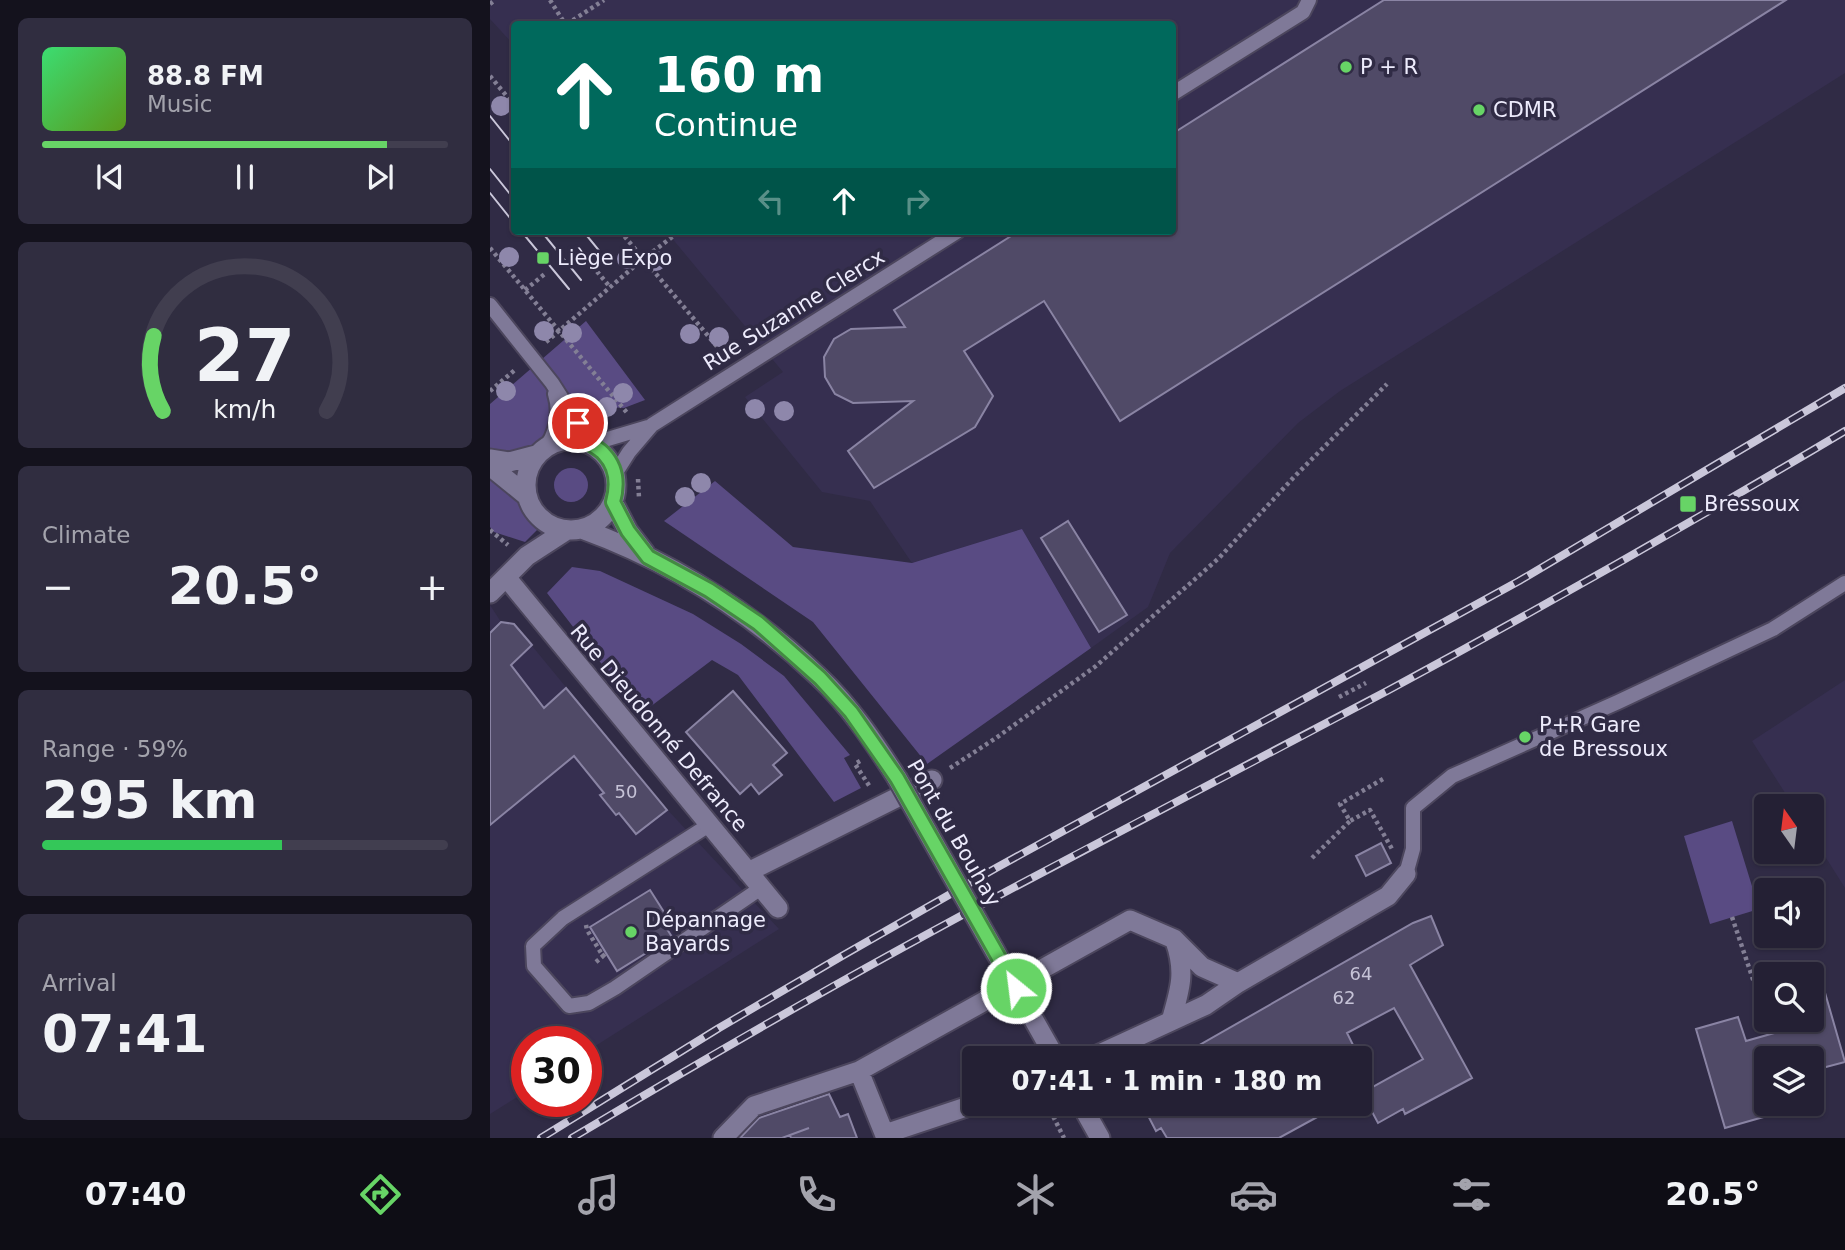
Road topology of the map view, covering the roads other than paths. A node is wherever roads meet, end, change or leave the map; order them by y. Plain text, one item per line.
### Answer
1 (1309, 0) edge
2 (1176, 91) edge
3 (952, 235) edge
4 (490, 305) edge
5 (552, 383) junction
6 (652, 425) junction
7 (591, 444) junction
8 (541, 451) junction
9 (490, 459) edge
10 (490, 466) edge
11 (615, 474) junction
12 (527, 496) junction
13 (613, 502) junction
14 (542, 519) junction
15 (575, 529) junction
16 (527, 556) junction
17 (648, 557) junction
18 (506, 577) junction
19 (1845, 583) edge
20 (490, 593) edge
21 (932, 780) road end
22 (709, 825) junction
23 (748, 872) junction
24 (1406, 874) joint
25 (761, 888) junction
26 (778, 908) dead end
27 (1174, 939) junction
28 (1238, 984) junction
29 (1171, 1021) junction
30 (1049, 1046) edge
31 (1116, 1046) edge
32 (859, 1071) junction
33 (962, 1109) edge
34 (1084, 1116) edge
35 (886, 1136) edge
36 (723, 1138) edge
37 (1100, 1138) edge

1 - 2 lane
3 - 6 lane, Rue Suzanne Clercx
4 - 5 lane
5 - 7 lane
5 - 8 lane
6 - 7 lane, Rue Suzanne Clercx
6 - 11 lane, Rue Suzanne Clercx
7 - 8 street
7 - 11 street
8 - 9 street
8 - 12 street
10 - 12 street
11 - 13 street
12 - 14 street
13 - 15 street
13 - 17 street, Pont du Bouhay
14 - 15 street
14 - 16 street
15 - 16 street
15 - 17 street, Pont du Bouhay
16 - 18 street
17 - 30 street, Pont du Bouhay, bridge
18 - 20 street
18 - 22 street, Rue Dieudonné Defrance
19 - 24 lane
21 - 23 street
22 - 23 street, Rue Dieudonné Defrance
22 - 25 lane
23 - 25 street, Rue Dieudonné Defrance
24 - 28 street
25 - 26 street, Rue Dieudonné Defrance
27 - 28 street
27 - 29 street
27 - 32 street
28 - 29 street
29 - 31 street
32 - 35 street
32 - 36 street
33 - 35 street
34 - 37 street

